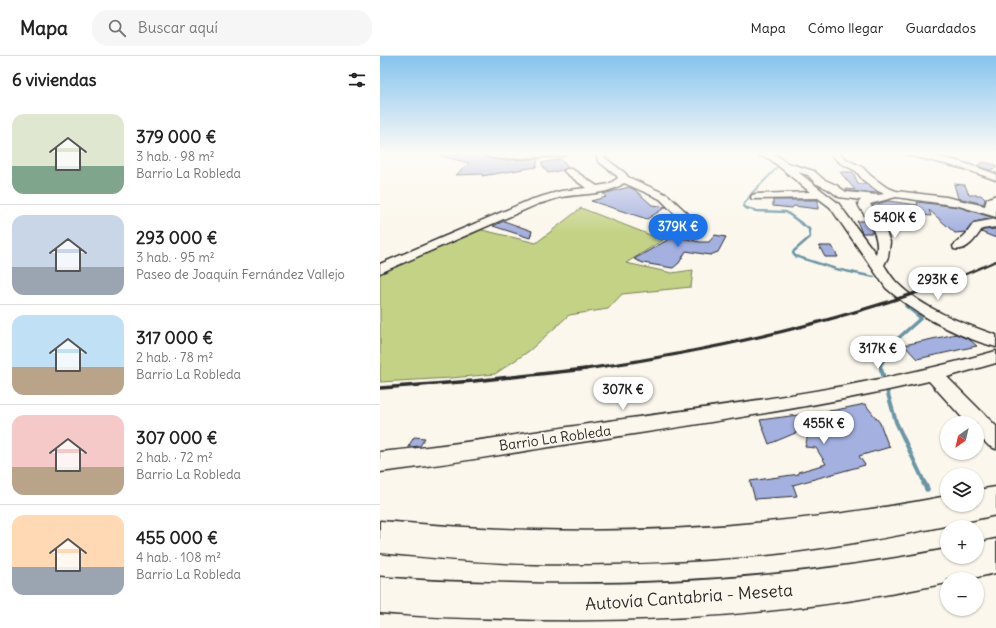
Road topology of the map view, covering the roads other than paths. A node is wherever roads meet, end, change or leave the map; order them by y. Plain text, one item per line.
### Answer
1 (582, 180) edge
2 (622, 180) edge
3 (625, 180) edge
4 (800, 180) edge
5 (818, 180) edge
6 (870, 180) edge
7 (832, 187) junction
8 (596, 190) junction
9 (889, 192) junction
10 (820, 195) junction
11 (756, 197) dead end
12 (876, 198) junction
13 (996, 198) edge
14 (834, 205) junction
15 (859, 211) junction
16 (992, 213) edge
17 (996, 223) edge
18 (697, 229) dead end
19 (959, 246) dead end
20 (877, 265) junction
21 (380, 269) edge
22 (975, 334) junction
23 (996, 341) edge
24 (996, 347) edge
25 (996, 357) edge
26 (966, 366) junction
27 (996, 369) edge
28 (933, 374) junction
29 (996, 440) edge
30 (380, 462) edge
31 (996, 501) edge
32 (380, 537) edge
33 (996, 556) edge
34 (380, 595) edge

1 - 8 street
2 - 8 street
3 - 18 street
4 - 10 street
5 - 7 street
6 - 9 street
7 - 9 street
7 - 12 street
8 - 21 street
9 - 12 street
9 - 16 street
10 - 11 street
10 - 14 street
12 - 15 street
13 - 16 street
14 - 15 street
14 - 20 street
15 - 20 street
17 - 19 street
20 - 22 street
22 - 23 street
22 - 24 street
25 - 26 street, Barrio La Robleda
26 - 27 street, Barrio La Robleda
26 - 28 street, Barrio La Robleda
28 - 29 street
28 - 30 street, Barrio La Robleda
31 - 32 highway
33 - 34 highway, Autovía Cantabria - Meseta

